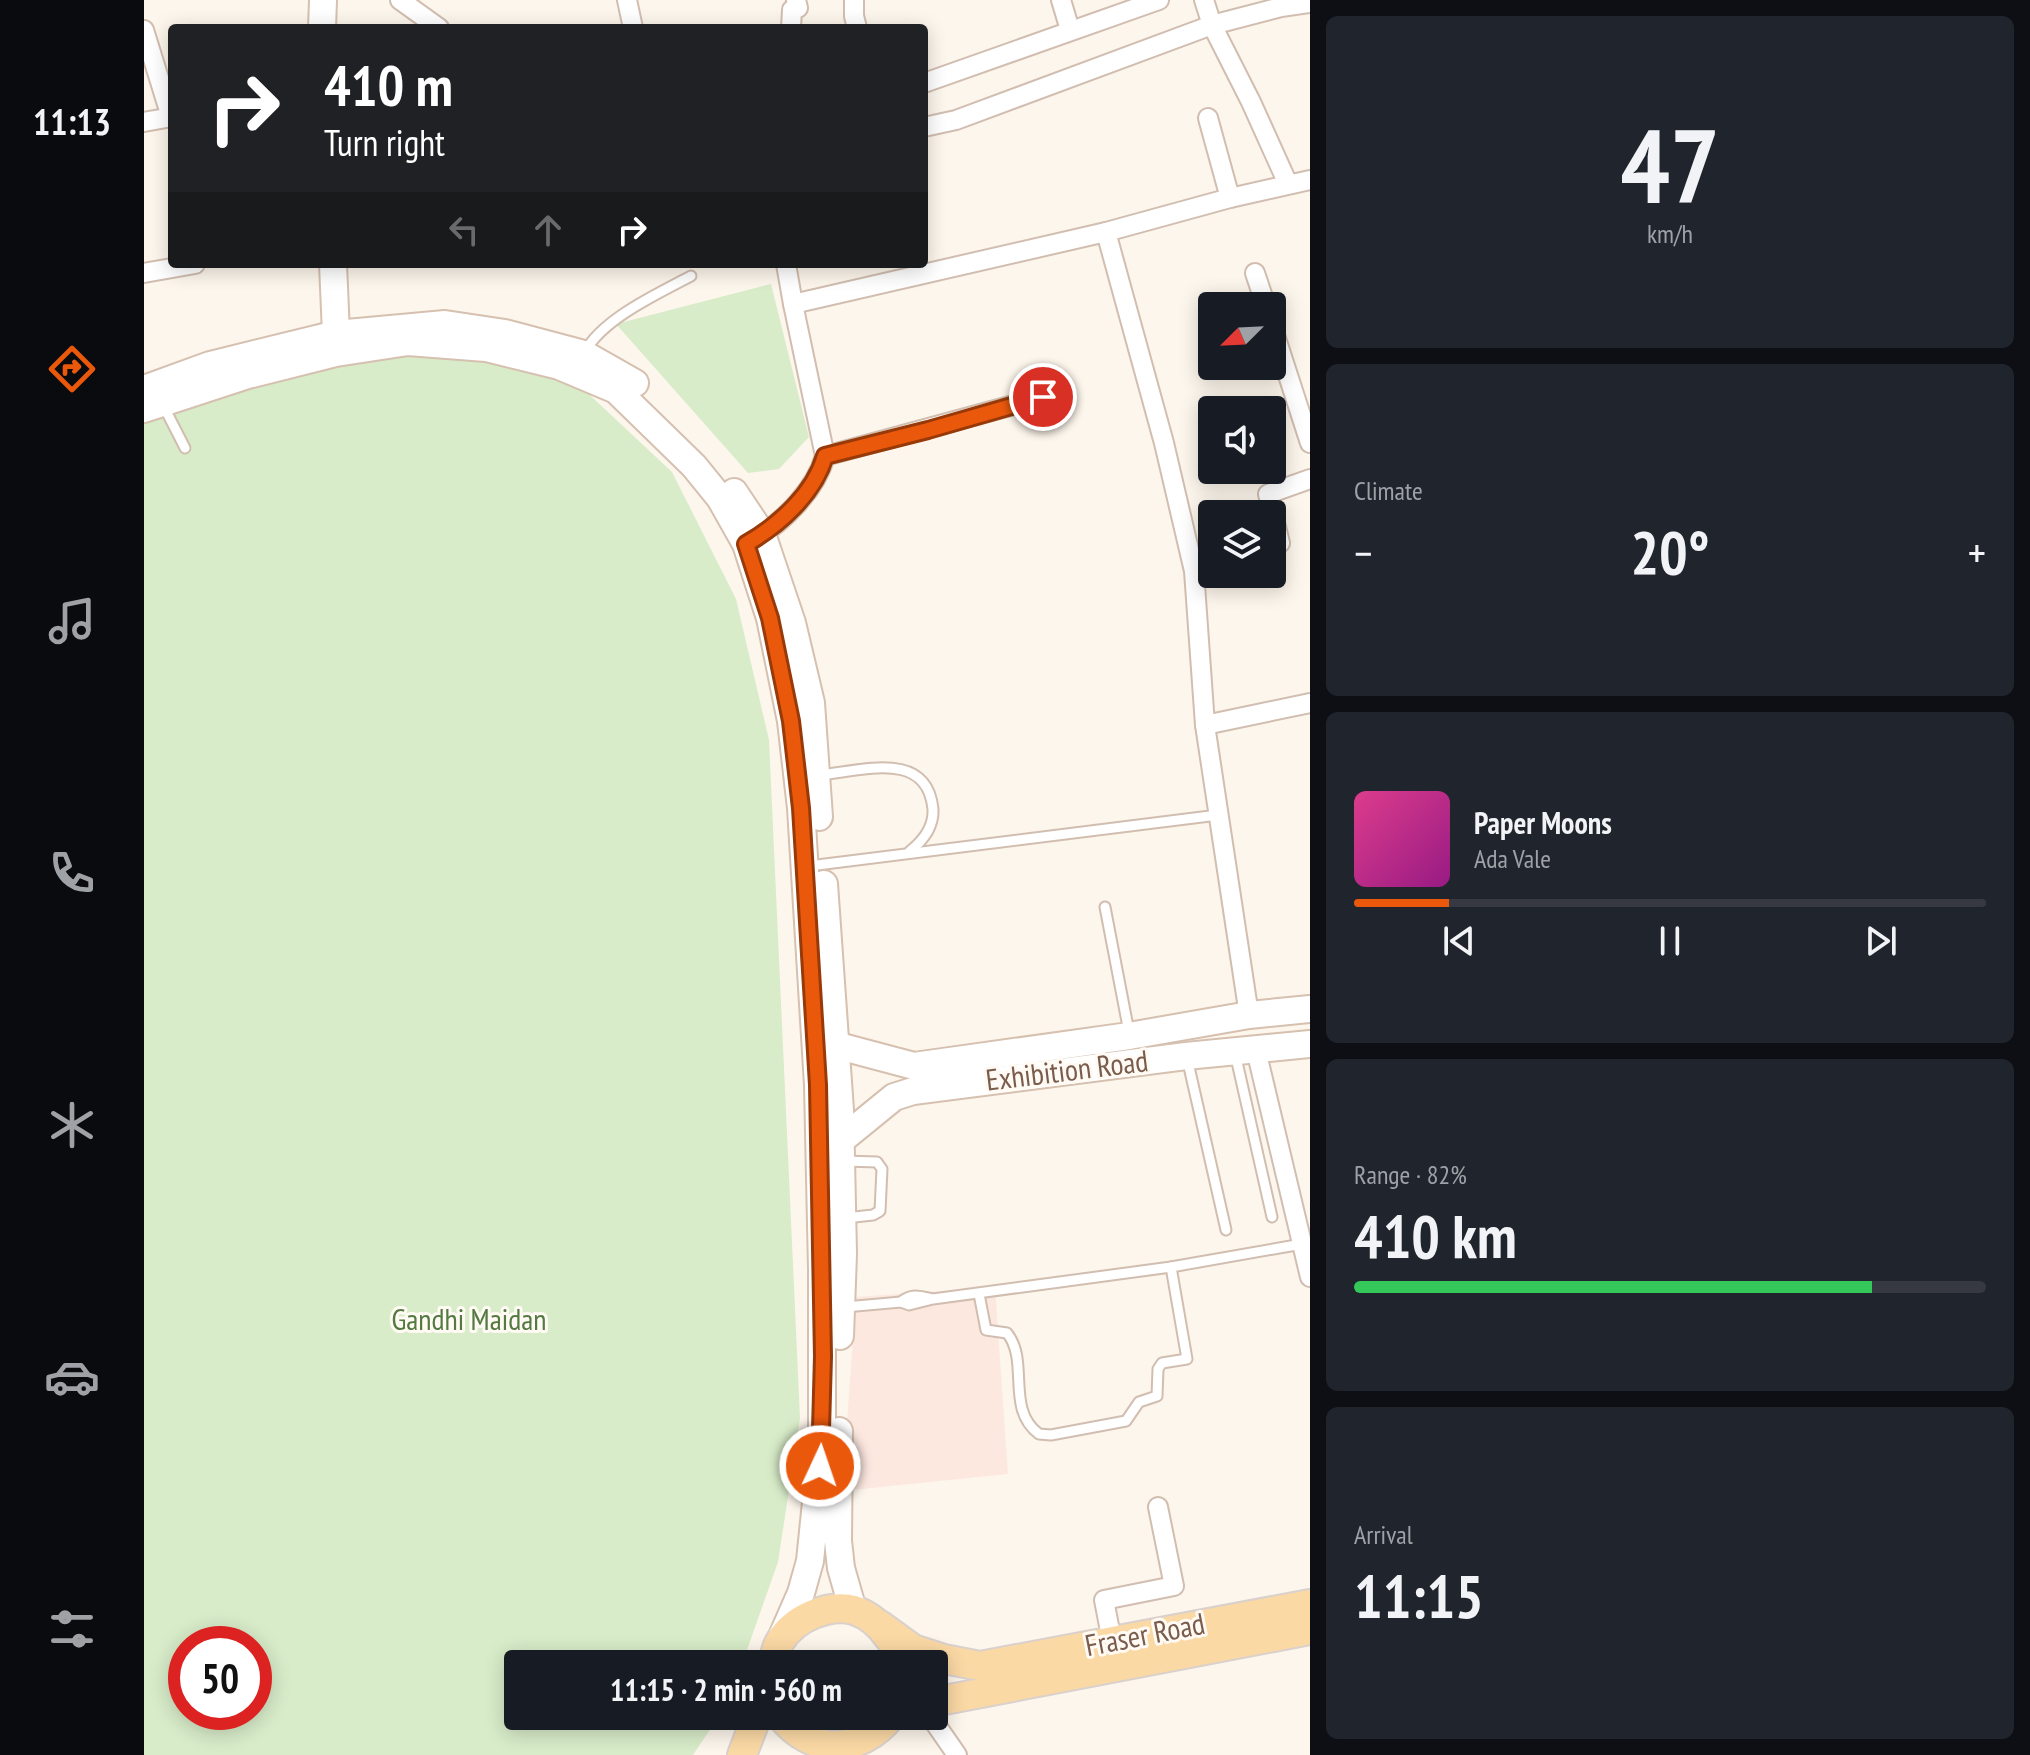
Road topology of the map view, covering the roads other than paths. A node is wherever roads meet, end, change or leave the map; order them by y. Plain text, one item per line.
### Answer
1 (323, 0) edge
2 (400, 0) edge
3 (627, 0) edge
4 (796, 0) edge
5 (854, 0) edge
6 (1061, 0) edge
7 (1159, 0) edge
8 (1204, 0) edge
9 (1310, 3) edge
10 (1136, 4) edge
11 (322, 24) edge
12 (435, 24) edge
13 (632, 24) edge
14 (791, 24) edge
15 (856, 24) edge
16 (1212, 25) junction
17 (144, 30) edge
18 (1070, 30) junction
19 (928, 82) edge
20 (168, 107) edge
21 (168, 118) edge
22 (1208, 118) dead end
23 (144, 122) edge
24 (928, 126) edge
25 (1310, 180) edge
26 (1288, 184) junction
27 (1230, 198) junction
28 (1106, 232) junction
29 (172, 268) edge
30 (333, 268) edge
31 (787, 268) edge
32 (144, 273) edge
33 (1255, 273) dead end
34 (691, 276) dead end
35 (1261, 292) edge
36 (793, 304) junction
37 (336, 344) junction
38 (581, 364) junction
39 (1286, 369) edge
40 (1043, 397) dead end
41 (150, 400) edge
42 (1310, 443) edge
43 (185, 448) dead end
44 (825, 456) junction
45 (1310, 479) edge
46 (1269, 500) edge
47 (754, 539) junction
48 (1198, 552) edge
49 (1203, 588) edge
50 (1310, 703) edge
51 (1205, 725) junction
52 (816, 776) junction
53 (1218, 815) junction
54 (908, 853) junction
55 (814, 866) junction
56 (1105, 907) dead end
57 (1310, 1009) edge
58 (1249, 1015) junction
59 (1310, 1028) edge
60 (1310, 1044) edge
61 (835, 1045) junction
62 (1118, 1047) junction
63 (1245, 1051) junction
64 (1186, 1056) junction
65 (818, 1085) junction
66 (840, 1151) junction
67 (1272, 1217) dead end
68 (842, 1218) junction
69 (1226, 1230) dead end
70 (1302, 1244) junction
71 (1171, 1267) junction
72 (1310, 1277) edge
73 (979, 1294) junction
74 (840, 1308) junction
75 (1158, 1507) dead end
76 (1310, 1604) edge
77 (853, 1610) junction
78 (880, 1625) junction
79 (1310, 1630) edge
80 (1112, 1641) junction
81 (777, 1650) edge
82 (778, 1650) edge
83 (897, 1650) edge
84 (948, 1699) edge
85 (752, 1730) edge
86 (791, 1730) edge
87 (879, 1730) edge
88 (940, 1730) edge
89 (852, 1750) edge
90 (742, 1755) edge
91 (957, 1755) edge

1 - 11 main road
2 - 12 street
3 - 13 street
4 - 14 street
5 - 15 street
6 - 18 street
7 - 10 street
8 - 16 street
9 - 16 street
10 - 18 street
16 - 24 street
16 - 26 street
17 - 20 street
18 - 19 street
21 - 23 street
22 - 27 street
25 - 26 street
26 - 27 street
27 - 28 street
28 - 36 street
28 - 48 street
29 - 32 street
30 - 37 main road
31 - 36 street
33 - 35 street
34 - 38 lane
36 - 44 street
37 - 38 main road
37 - 41 main road
38 - 47 main road
39 - 42 street
40 - 44 street
41 - 43 lane
44 - 47 street
45 - 46 street
47 - 52 main road
47 - 55 main road
49 - 51 street
50 - 51 street
51 - 53 street
52 - 54 lane
52 - 55 main road
53 - 54 lane
53 - 58 street
54 - 55 lane
55 - 61 main road
55 - 65 main road
56 - 62 lane
57 - 58 main road
58 - 62 main road
59 - 62 main road
60 - 63 main road, Exhibition Road
61 - 62 main road
61 - 65 main road
61 - 66 main road
62 - 64 main road, Exhibition Road
62 - 66 main road, Exhibition Road
63 - 64 main road, Exhibition Road
63 - 67 lane
63 - 70 street
64 - 69 lane
65 - 81 main road
66 - 68 main road
66 - 68 lane
68 - 74 main road
70 - 71 lane
70 - 72 street
71 - 73 lane
71 - 73 lane
73 - 74 lane
74 - 77 main road
75 - 80 street
76 - 80 main road, Fraser Road
77 - 78 main road
77 - 82 main road
78 - 80 main road, Fraser Road
78 - 83 main road
79 - 84 main road
85 - 90 main road
86 - 89 main road
87 - 89 main road
88 - 91 street

